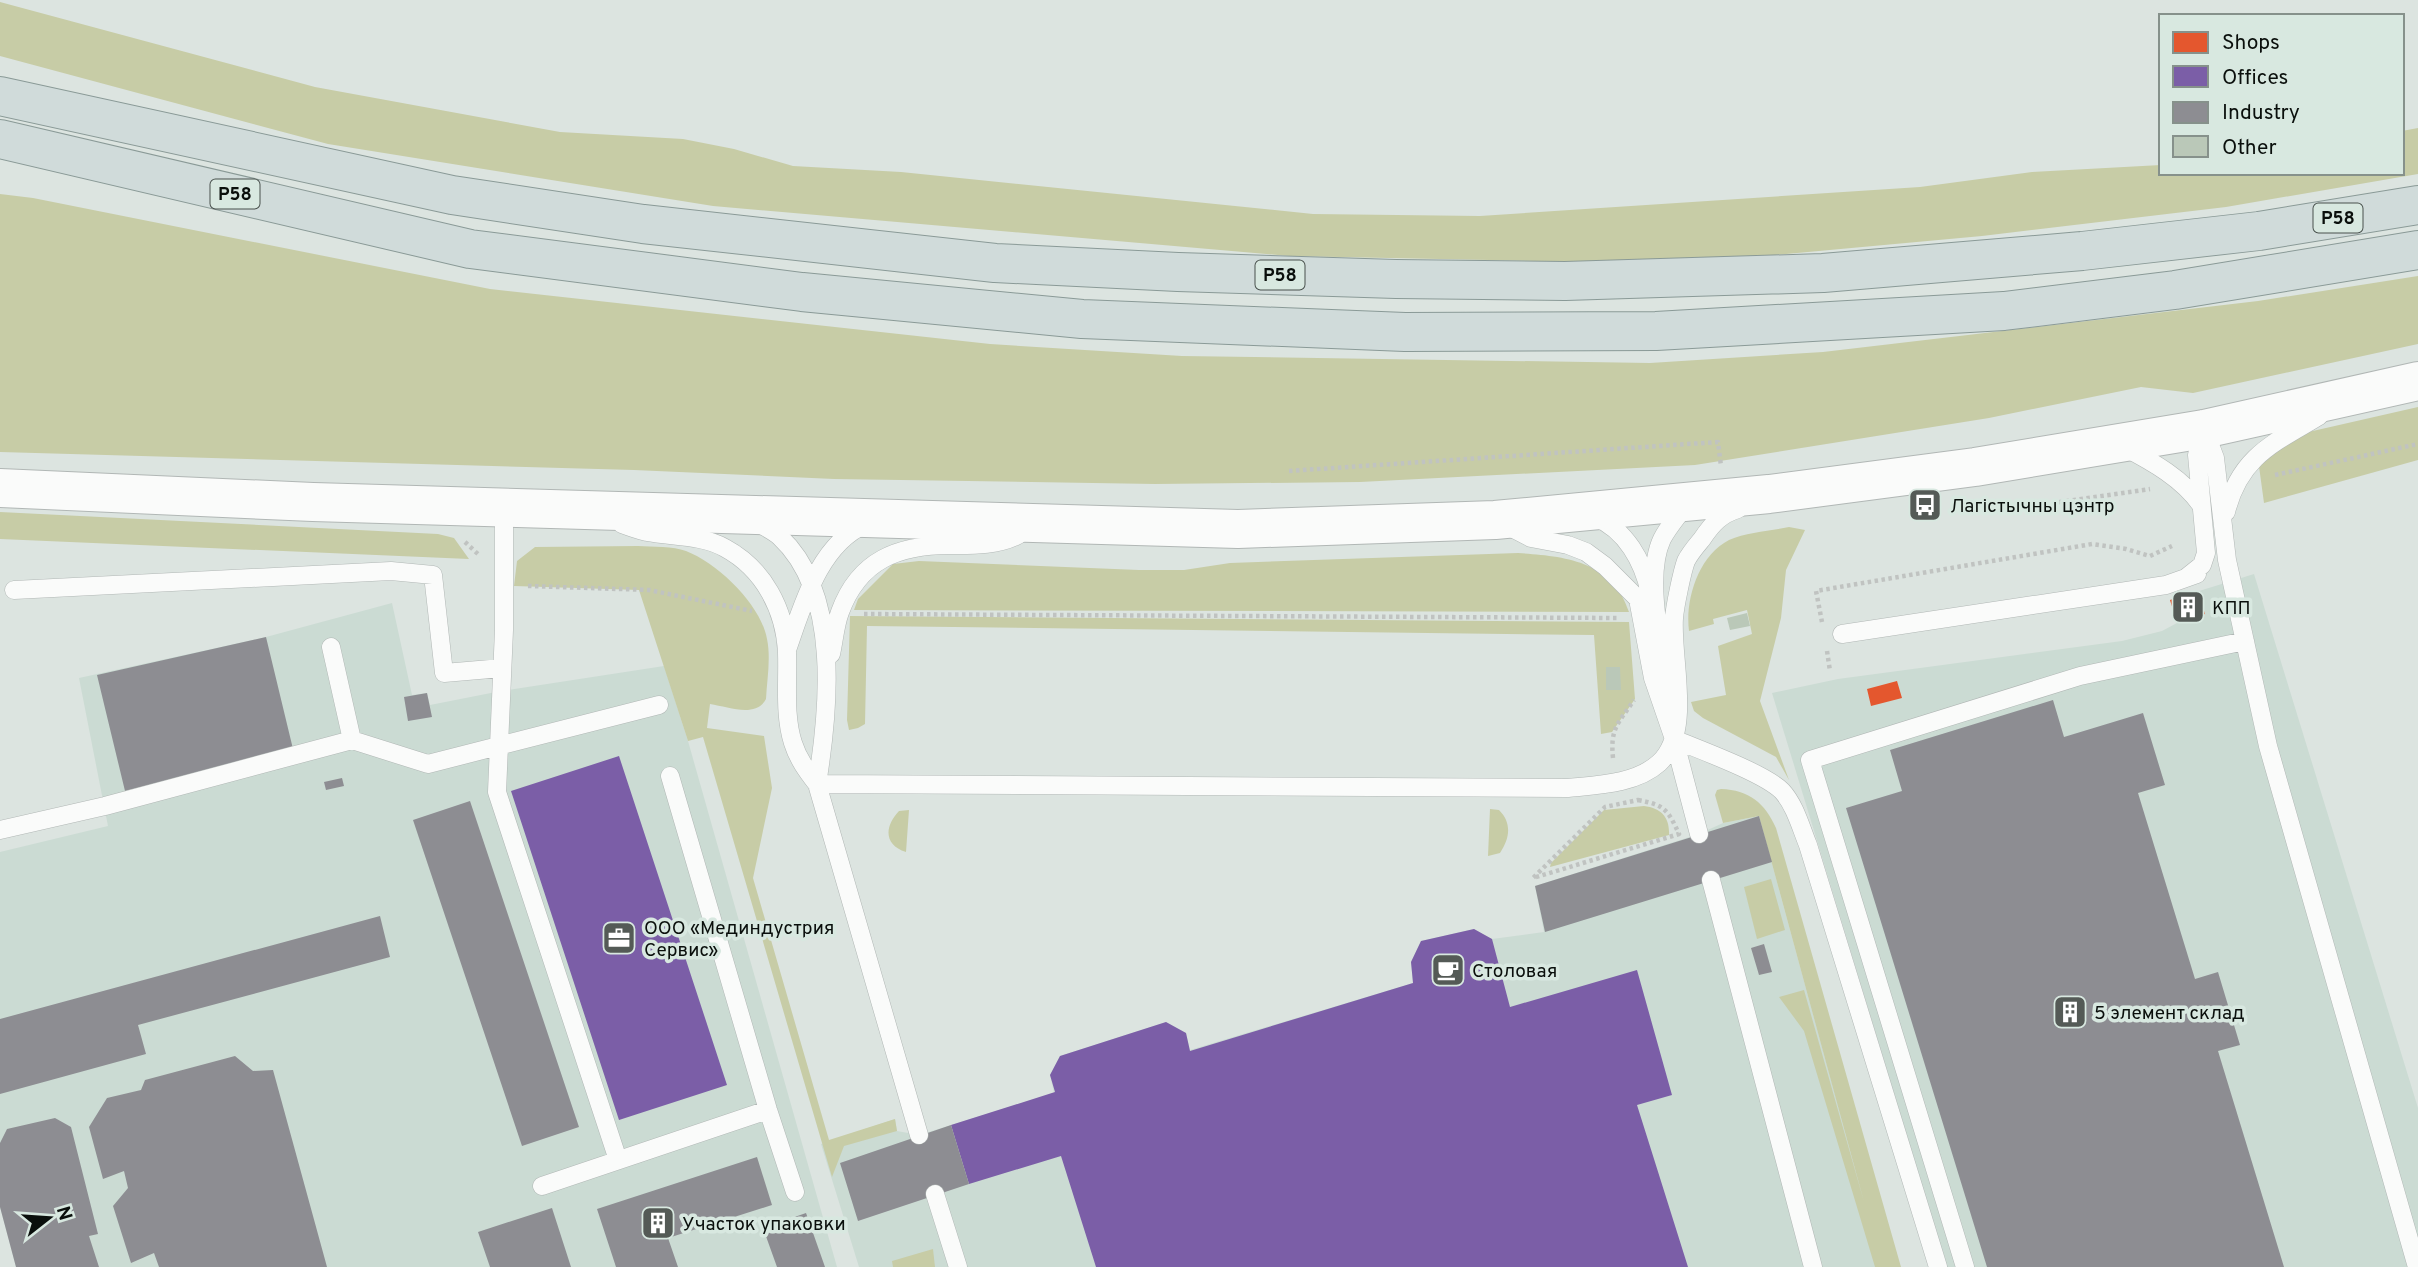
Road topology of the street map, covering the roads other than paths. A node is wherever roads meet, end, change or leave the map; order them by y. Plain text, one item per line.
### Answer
1 (0, 96) edge
2 (0, 139) edge
3 (2418, 205) edge
4 (2418, 250) edge
5 (2418, 382) edge
6 (2350, 396) junction
7 (2204, 429) junction
8 (2118, 443) junction
9 (0, 488) edge
10 (1801, 488) junction
11 (1689, 501) junction
12 (2202, 506) junction
13 (504, 507) junction
14 (600, 510) junction
15 (1581, 511) junction
16 (745, 515) junction
17 (878, 519) junction
18 (1495, 520) junction
19 (2223, 522) junction
20 (1035, 523) junction
21 (2187, 578) junction
22 (812, 585) junction
23 (14, 590) dead end
24 (1659, 631) junction
25 (1842, 634) dead end
26 (2245, 641) junction
27 (331, 647) dead end
28 (787, 650) junction
29 (502, 668) junction
30 (826, 682) junction
31 (659, 705) dead end
32 (1674, 739) junction
33 (352, 740) junction
34 (499, 747) junction
35 (670, 776) dead end
36 (817, 784) junction
37 (0, 830) edge
38 (1699, 834) dead end
39 (1711, 880) dead end
40 (768, 1110) junction
41 (919, 1135) dead end
42 (618, 1160) junction
43 (542, 1186) dead end
44 (795, 1192) dead end
45 (935, 1194) dead end
46 (958, 1267) edge
47 (1813, 1267) edge
48 (1938, 1267) edge
49 (1965, 1267) edge
50 (2417, 1267) edge

1 - 3 highway, Р58
2 - 4 highway, Р58
5 - 6 main road
6 - 7 main road
6 - 19 lane
7 - 8 main road
7 - 12 lane
7 - 19 lane
8 - 10 main road
8 - 12 lane
9 - 13 main road
10 - 11 main road
10 - 32 lane
11 - 15 main road
11 - 24 lane
12 - 21 lane
13 - 14 main road
13 - 29 lane
14 - 16 main road
14 - 28 lane
15 - 18 main road
15 - 24 lane
16 - 17 main road
16 - 22 lane
17 - 20 main road
17 - 22 lane
18 - 20 main road
18 - 32 lane
19 - 21 lane
19 - 26 lane
20 - 30 lane
21 - 25 lane
22 - 28 lane
22 - 30 lane
23 - 29 lane
24 - 32 lane
26 - 49 lane
26 - 50 lane
27 - 33 lane
28 - 36 lane
29 - 34 lane
30 - 36 lane
31 - 34 lane
32 - 36 lane
32 - 38 lane
32 - 48 lane
33 - 34 lane
33 - 37 lane
34 - 42 lane
35 - 40 lane
36 - 41 lane
39 - 47 lane
40 - 42 lane
40 - 44 lane
42 - 43 lane
45 - 46 lane

